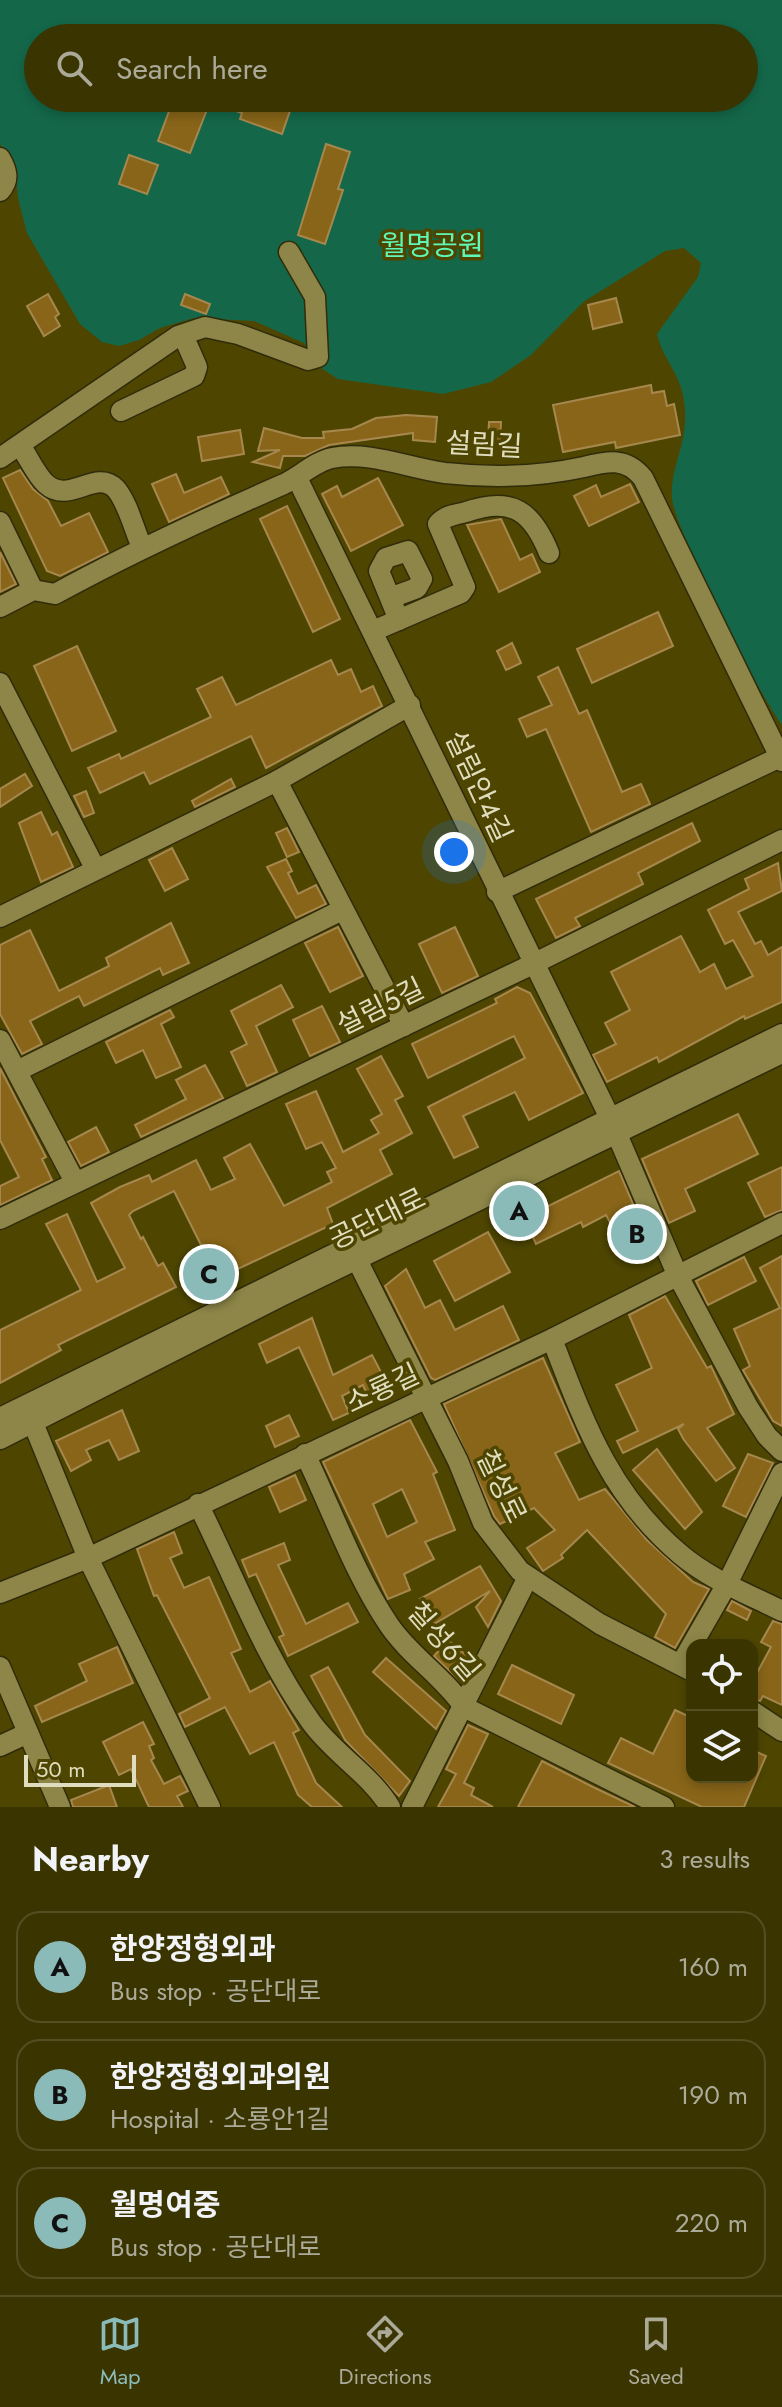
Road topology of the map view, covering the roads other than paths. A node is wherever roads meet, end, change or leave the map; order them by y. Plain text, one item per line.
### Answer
1 (0, 158) edge
2 (0, 191) edge
3 (289, 252) dead end
4 (183, 335) junction
5 (121, 411) dead end
6 (21, 447) junction
7 (0, 458) edge
8 (297, 478) junction
9 (0, 522) edge
10 (142, 547) junction
11 (549, 553) dead end
12 (33, 590) junction
13 (390, 598) dead end
14 (0, 607) edge
15 (399, 620) junction
16 (373, 631) junction
17 (0, 683) edge
18 (410, 705) junction
19 (781, 759) edge
20 (277, 781) junction
21 (782, 840) edge
22 (95, 868) junction
23 (497, 892) junction
24 (342, 910) junction
25 (0, 917) edge
26 (533, 964) junction
27 (404, 1026) junction
28 (782, 1034) edge
29 (0, 1040) edge
30 (782, 1053) edge
31 (17, 1071) junction
32 (614, 1125) junction
33 (75, 1182) junction
34 (0, 1219) edge
35 (782, 1223) edge
36 (353, 1252) junction
37 (677, 1274) junction
38 (552, 1339) junction
39 (425, 1399) junction
40 (29, 1414) junction
41 (0, 1418) edge
42 (0, 1439) edge
43 (782, 1451) edge
44 (305, 1454) junction
45 (782, 1473) edge
46 (198, 1504) junction
47 (88, 1558) junction
48 (528, 1577) junction
49 (727, 1584) junction
50 (0, 1593) edge
51 (782, 1611) edge
52 (700, 1639) edge
53 (0, 1667) edge
54 (686, 1668) edge
55 (464, 1707) junction
56 (758, 1715) edge
57 (782, 1731) edge
58 (28, 1733) junction
59 (0, 1746) edge
60 (60, 1807) edge
61 (210, 1807) edge
62 (390, 1807) edge
63 (412, 1807) edge
64 (664, 1807) edge

1 - 2 street
3 - 4 street
4 - 5 street
4 - 6 street
6 - 7 street
6 - 10 street
8 - 10 street, 설림길
8 - 16 street, 설림안4길
8 - 19 street, 설림길
9 - 12 street
10 - 12 street, 설림길
11 - 15 street
12 - 14 street, 설림길
13 - 15 street
15 - 16 street
16 - 18 street, 설림안4길
17 - 22 street
18 - 20 street
18 - 23 street, 설림안4길
19 - 23 street
20 - 22 street
20 - 24 street
21 - 26 street, 설림5길
22 - 25 street
23 - 26 street, 설림안4길
24 - 27 street
24 - 31 street
26 - 27 street, 설림5길
26 - 32 street, 설림안4길
27 - 33 street, 설림5길
28 - 32 street, 공단대로
29 - 31 street
30 - 32 street, 공단대로
31 - 33 street
32 - 36 street, 공단대로
32 - 37 street, 설림안4길
33 - 34 street, 설림5길
35 - 37 street, 소룡길
36 - 39 street, 칠성로
36 - 40 street, 공단대로
37 - 38 street, 소룡길
37 - 43 street, 설림안4길
38 - 39 street, 소룡길
38 - 49 street
39 - 44 street, 소룡길
39 - 48 street, 칠성로
40 - 41 street, 공단대로
40 - 42 street, 공단대로
40 - 47 street
44 - 46 street, 소룡길
44 - 55 street, 칠성6길
45 - 49 street
46 - 47 street, 소룡길
46 - 62 street
47 - 50 street, 소룡길
47 - 61 street
48 - 54 street, 칠성로
48 - 55 street
49 - 51 street
49 - 52 street
53 - 58 street
55 - 63 street
55 - 64 street, 칠성6길
56 - 57 street
58 - 59 street
58 - 60 street

